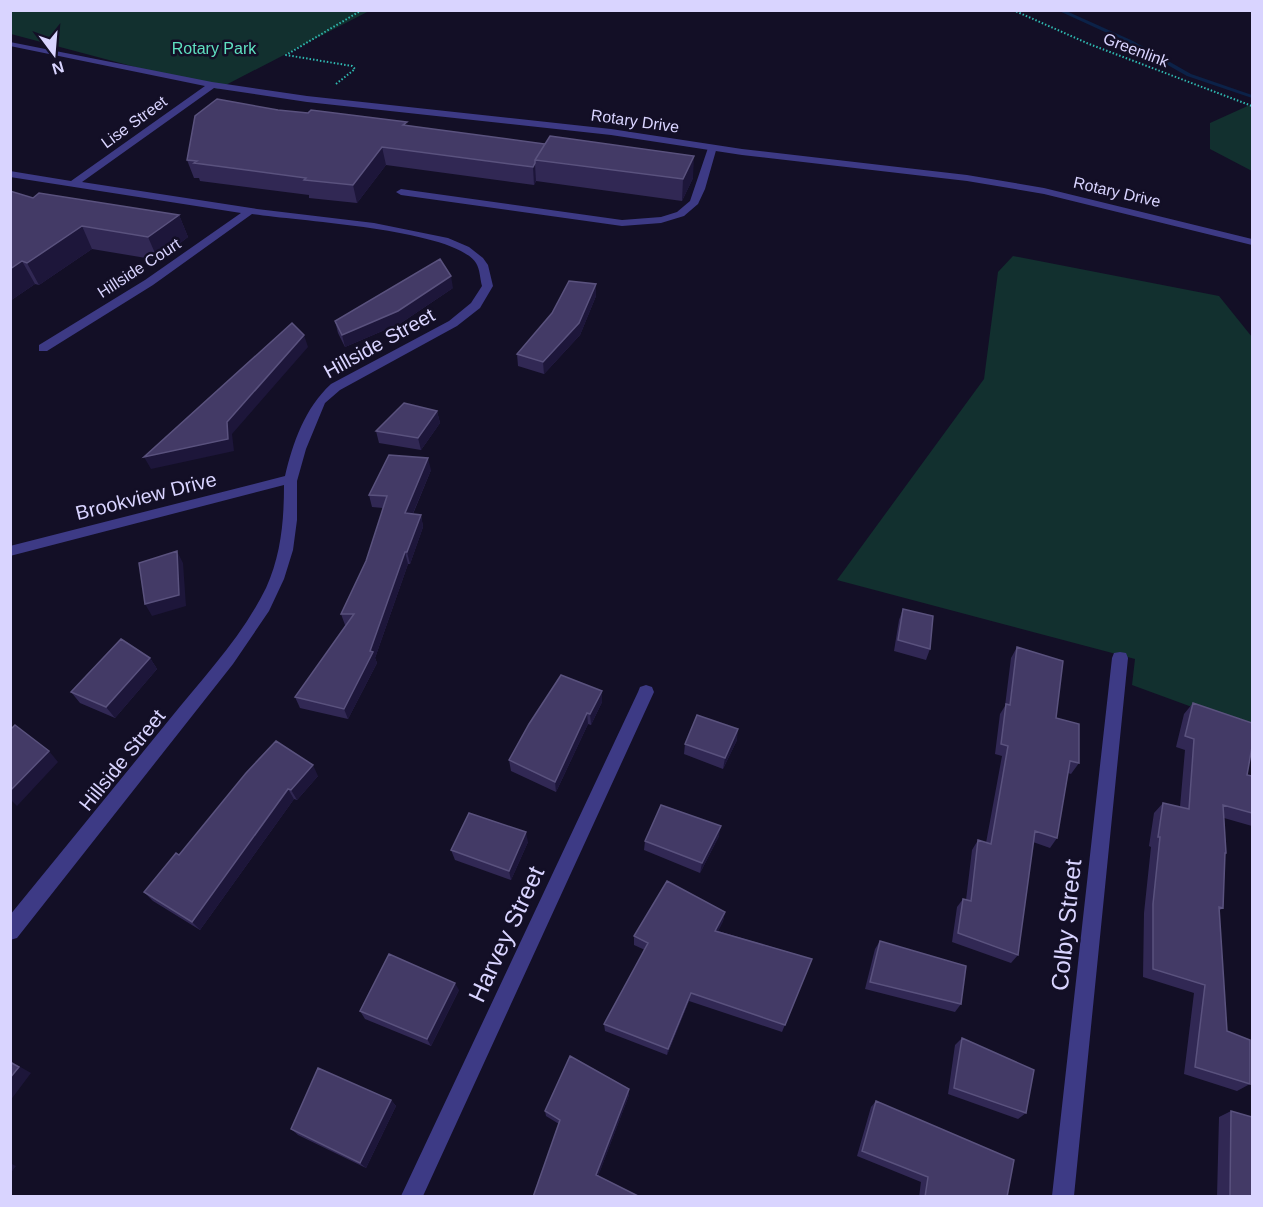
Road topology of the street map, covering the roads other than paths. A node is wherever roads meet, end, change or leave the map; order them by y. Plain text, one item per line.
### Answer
1 (10, 44) edge
2 (212, 85) junction
3 (712, 147) junction
4 (10, 174) edge
5 (73, 184) junction
6 (401, 192) dead end
7 (250, 211) junction
8 (1252, 242) edge
9 (43, 348) dead end
10 (290, 479) junction
11 (10, 551) edge
12 (1120, 658) dead end
13 (646, 692) dead end
14 (10, 931) edge
15 (412, 1197) edge
16 (1063, 1197) edge

1 - 2 street, Rotary Drive
2 - 3 street, Rotary Drive
2 - 5 street, Lise Street
3 - 6 street
3 - 8 street, Rotary Drive
4 - 5 street, Hillside Street
5 - 7 street, Hillside Street
7 - 9 street, Hillside Court
7 - 10 street, Hillside Street
10 - 11 street, Brookview Drive
10 - 14 street, Hillside Street
12 - 16 street, Colby Street
13 - 15 street, Harvey Street

